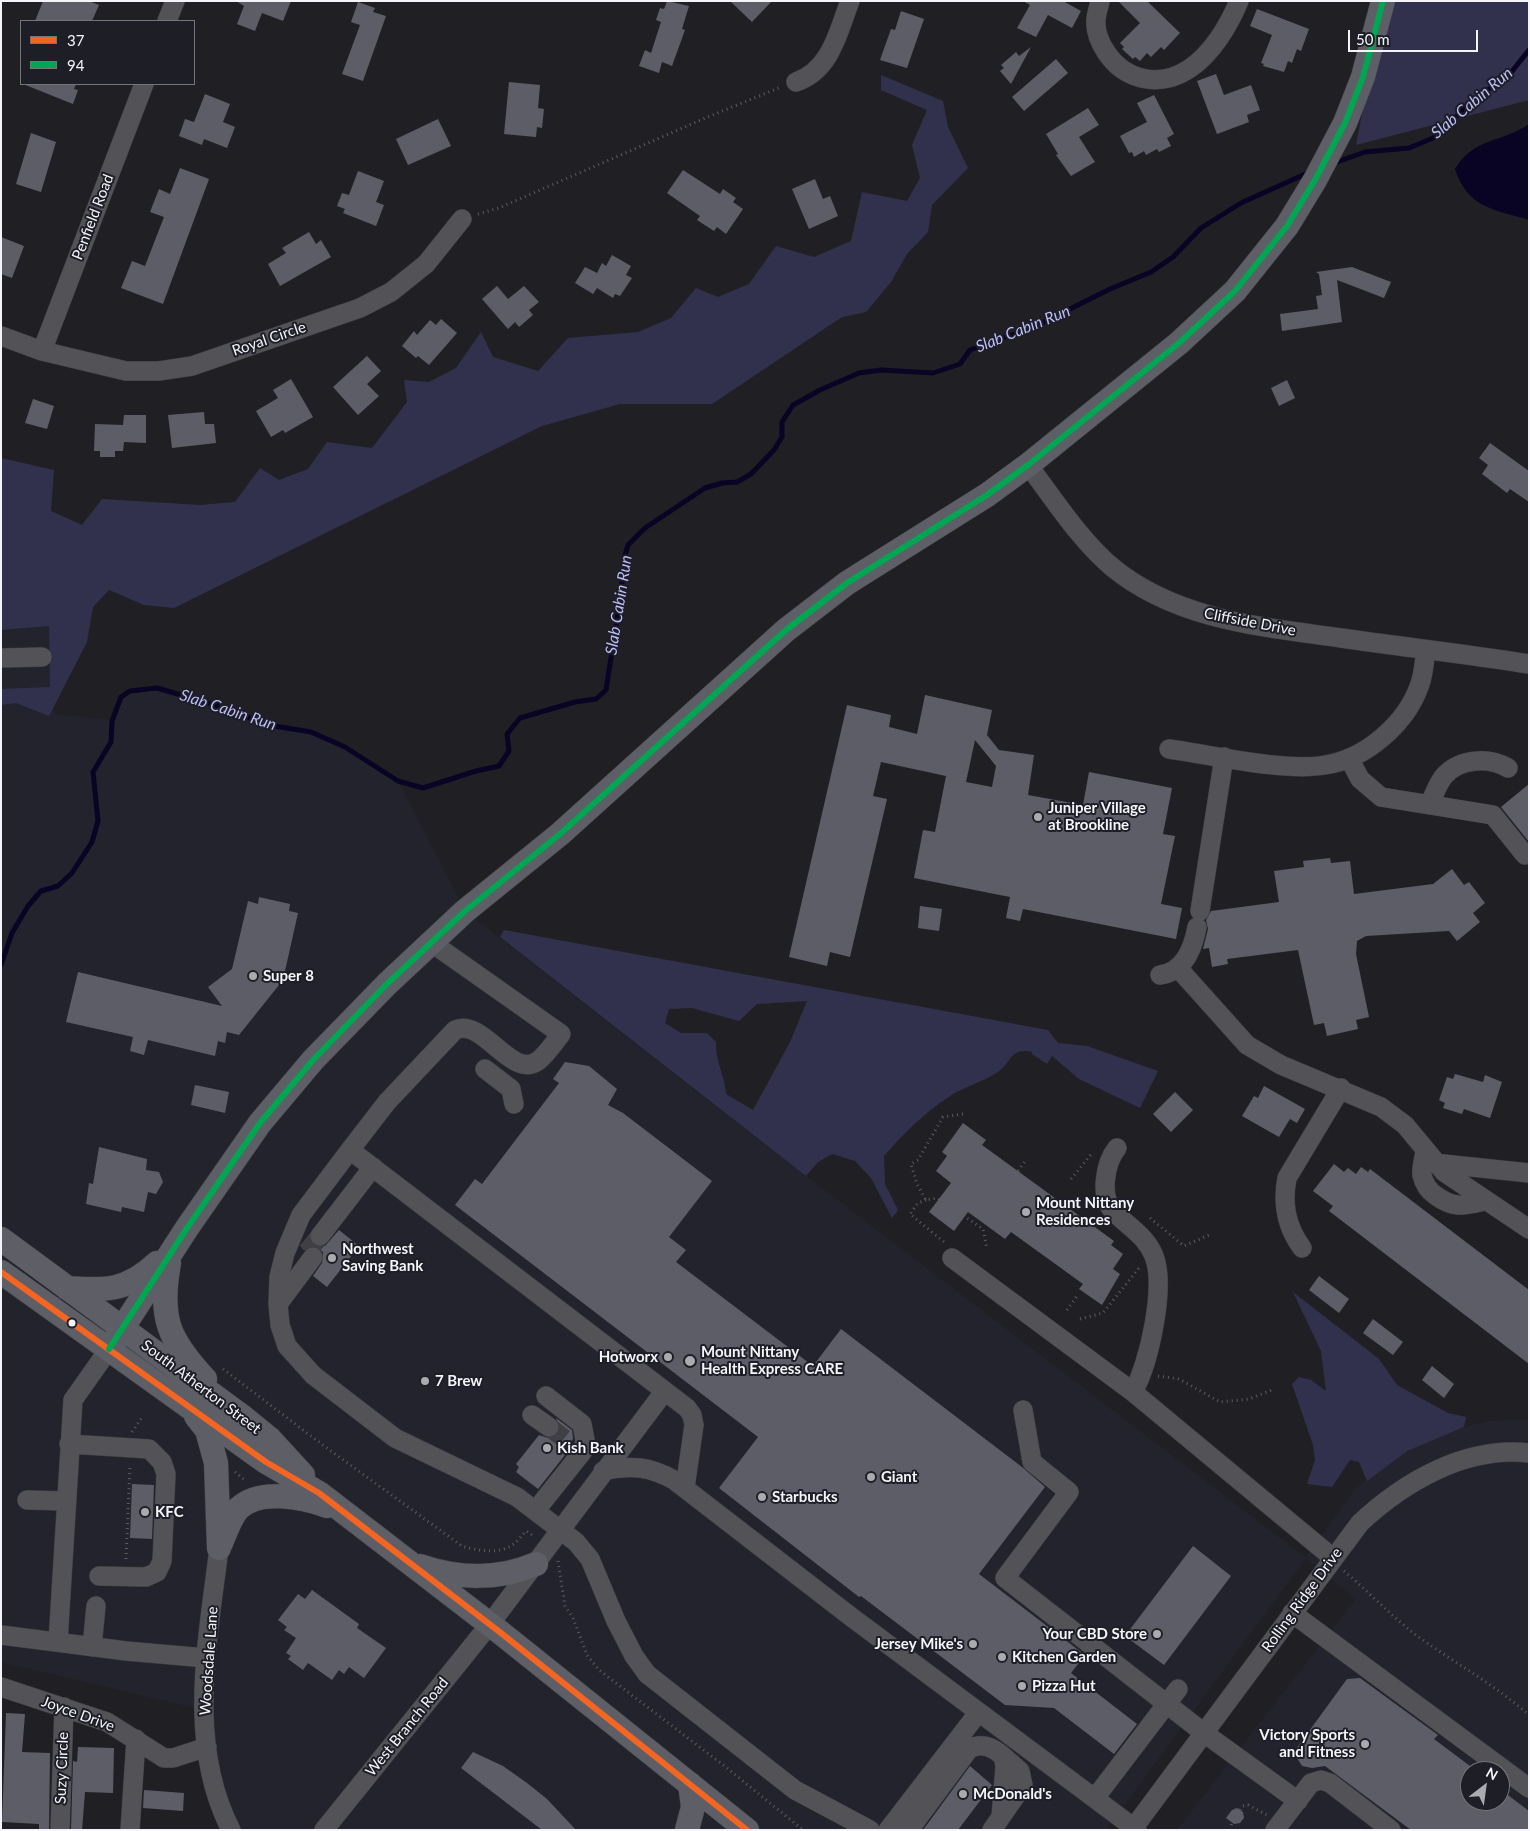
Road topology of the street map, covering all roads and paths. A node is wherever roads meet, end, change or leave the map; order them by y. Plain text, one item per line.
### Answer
1 (175, 1) edge
2 (850, 1) edge
3 (1100, 1) edge
4 (1239, 1) edge
5 (1384, 1) edge
6 (167, 20) edge
7 (796, 82) dead end
8 (144, 85) edge
9 (760, 94) dead end
10 (499, 208) dead end
11 (462, 219) dead end
12 (1, 336) edge
13 (42, 351) junction
14 (1028, 465) junction
15 (1426, 650) junction
16 (42, 657) dead end
17 (1, 658) edge
18 (1529, 664) edge
19 (1170, 749) dead end
20 (1224, 757) junction
21 (1349, 758) junction
22 (1508, 768) dead end
23 (1430, 804) junction
24 (1525, 855) dead end
25 (432, 942) junction
26 (1178, 968) junction
27 (1160, 975) dead end
28 (485, 1069) dead end
29 (1341, 1088) junction
30 (514, 1104) dead end
31 (963, 1114) dead end
32 (1108, 1146) joint
33 (350, 1150) junction
34 (1430, 1157) junction
35 (1026, 1160) dead end
36 (376, 1169) junction
37 (1018, 1171) dead end
38 (1529, 1173) edge
39 (1071, 1179) dead end
40 (926, 1200) junction
41 (1143, 1212) dead end
42 (982, 1222) dead end
43 (979, 1226) junction
44 (1529, 1229) edge
45 (1209, 1235) dead end
46 (323, 1238) tunnel mouth
47 (1, 1239) edge
48 (176, 1245) junction
49 (1302, 1248) dead end
50 (987, 1249) dead end
51 (310, 1254) tunnel mouth
52 (952, 1258) joint
53 (1145, 1261) dead end
54 (1, 1272) edge
55 (67, 1288) junction
56 (1077, 1296) dead end
57 (278, 1297) junction
58 (1067, 1310) dead end
59 (1080, 1319) dead end
60 (122, 1329) junction
61 (109, 1349) junction
62 (220, 1367) dead end
63 (1152, 1375) dead end
64 (1272, 1390) dead end
65 (168, 1392) junction
66 (664, 1392) junction
67 (1133, 1392) junction
68 (233, 1410) junction
69 (1023, 1410) dead end
70 (143, 1416) dead end
71 (553, 1423) tunnel mouth
72 (132, 1435) dead end
73 (69, 1444) junction
74 (1529, 1453) edge
75 (131, 1462) dead end
76 (228, 1466) dead end
77 (604, 1471) junction
78 (251, 1484) dead end
79 (685, 1488) junction
80 (319, 1493) junction
81 (27, 1500) dead end
82 (65, 1501) junction
83 (536, 1510) junction
84 (343, 1511) junction
85 (560, 1529) junction
86 (530, 1534) dead end
87 (219, 1548) junction
88 (409, 1562) junction
89 (1337, 1563) junction
90 (536, 1564) junction
91 (99, 1576) dead end
92 (125, 1577) junction
93 (96, 1606) dead end
94 (1292, 1614) junction
95 (490, 1624) junction
96 (1, 1635) edge
97 (58, 1642) junction
98 (92, 1647) junction
99 (206, 1658) junction
100 (1, 1687) edge
101 (1178, 1689) dead end
102 (1167, 1704) junction
103 (64, 1707) junction
104 (978, 1713) junction
105 (1529, 1715) edge
106 (1204, 1733) junction
107 (136, 1739) junction
108 (207, 1747) junction
109 (690, 1784) junction
110 (1529, 1788) edge
111 (1095, 1798) junction
112 (1298, 1801) junction
113 (1240, 1810) dead end
114 (1232, 1822) dead end
115 (1272, 1823) edge
116 (996, 1824) edge
117 (1134, 1829) edge
118 (60, 1830) edge
119 (130, 1830) edge
120 (231, 1830) edge
121 (324, 1830) edge
122 (687, 1830) edge
123 (747, 1830) edge
124 (870, 1830) edge
125 (888, 1830) edge
126 (909, 1830) edge
127 (1230, 1830) edge
128 (1391, 1830) edge

1 - 6 street
2 - 7 street
3 - 4 street
5 - 14 main road
8 - 13 street, Penfield Road
9 - 10 path
11 - 13 street, Royal Circle
12 - 13 street, Royal Circle
14 - 15 street, Cliffside Drive
14 - 25 main road
15 - 18 street, Cliffside Drive
15 - 21 street
16 - 17 street
19 - 20 street
20 - 21 street
20 - 26 street
21 - 23 street
22 - 23 street
23 - 24 street
25 - 33 street
25 - 48 main road
26 - 27 street
26 - 29 street
28 - 30 street
29 - 34 street
29 - 49 street
31 - 40 path
32 - 39 path
32 - 67 street
33 - 36 street
33 - 57 street
34 - 38 street
34 - 44 street
35 - 37 path
36 - 46 street
36 - 66 street
40 - 43 path
40 - 52 path
41 - 45 path
42 - 43 path
43 - 50 path
47 - 55 main road, South Atherton Street
48 - 55 main road
48 - 60 main road
48 - 68 main road
51 - 57 street
52 - 67 street
53 - 59 path
54 - 61 main road, South Atherton Street
55 - 60 main road, South Atherton Street
56 - 58 path
57 - 83 street
60 - 61 main road
60 - 68 main road, South Atherton Street
61 - 65 main road, South Atherton Street
61 - 73 street
62 - 86 path
63 - 64 path
65 - 80 main road, South Atherton Street
65 - 87 main road
66 - 77 street, West Branch Road
66 - 79 street
67 - 89 street
68 - 80 main road, South Atherton Street
69 - 102 street
70 - 72 path
71 - 83 street
73 - 82 street
73 - 92 street
74 - 89 street, Rolling Ridge Drive
75 - 92 path
76 - 78 path
77 - 79 street
77 - 85 street, West Branch Road
79 - 104 street
80 - 84 main road, South Atherton Street
81 - 82 street
82 - 97 street
83 - 85 street
84 - 87 main road
84 - 88 main road, South Atherton Street
85 - 90 street, West Branch Road
85 - 124 street
87 - 99 street, Woodsdale Lane
88 - 90 main road
88 - 95 main road, South Atherton Street
89 - 94 street, Rolling Ridge Drive
89 - 105 path
90 - 95 street, West Branch Road
91 - 92 street
93 - 98 street
94 - 106 street, Rolling Ridge Drive
94 - 110 street
95 - 109 main road, South Atherton Street
95 - 121 street, West Branch Road
96 - 97 street
97 - 98 street
98 - 99 street
99 - 108 street, Woodsdale Lane
100 - 103 street, Joyce Drive
101 - 102 street
102 - 106 street
102 - 111 street
103 - 107 street, Joyce Drive
103 - 118 street, Suzy Circle
104 - 111 street
104 - 125 street
106 - 112 street
106 - 117 street, Rolling Ridge Drive
107 - 108 street, Joyce Drive
107 - 119 street
108 - 120 street, Woodsdale Lane
109 - 122 main road
109 - 123 main road, South Atherton Street
111 - 117 street
112 - 115 street
112 - 128 street
113 - 115 path
114 - 127 path
116 - 126 street

